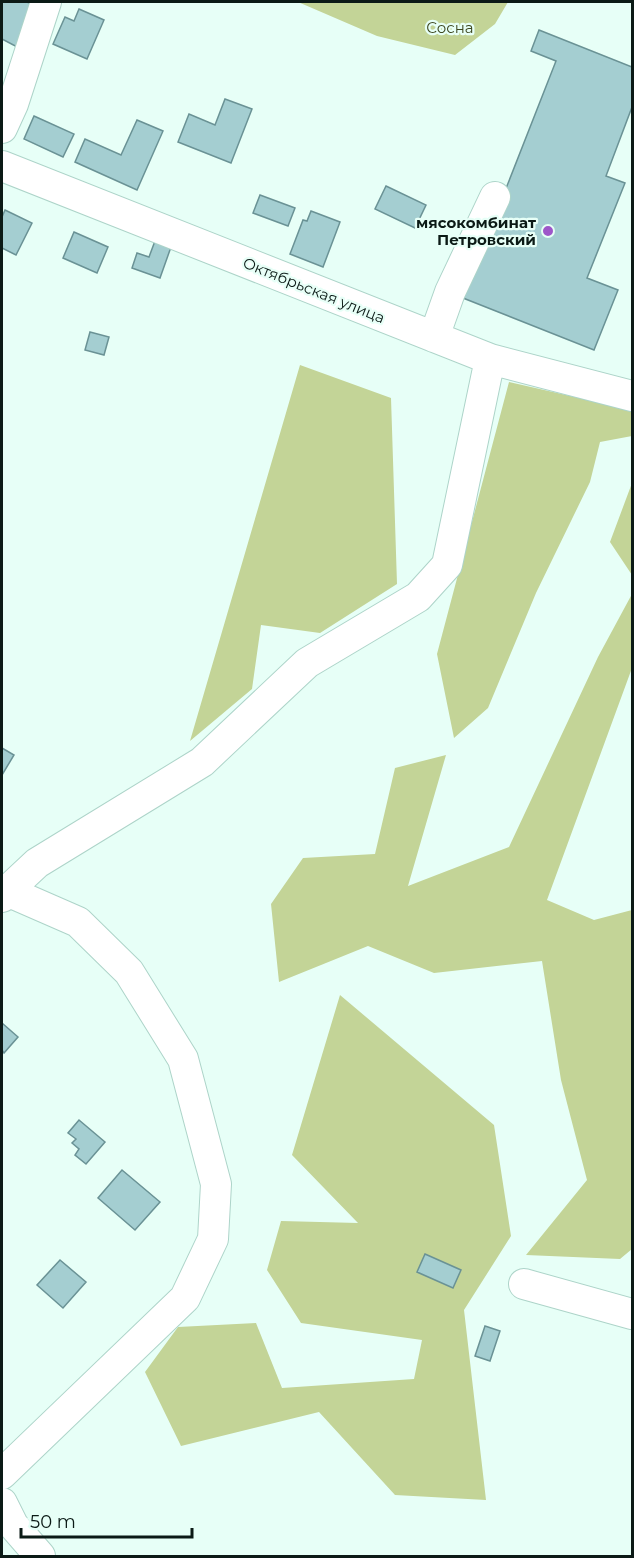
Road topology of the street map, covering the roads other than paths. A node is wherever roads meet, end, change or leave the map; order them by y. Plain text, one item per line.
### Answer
1 (46, 2) edge
2 (2, 128) edge
3 (2, 166) edge
4 (495, 197) dead end
5 (434, 337) junction
6 (490, 359) junction
7 (633, 396) edge
8 (4, 894) edge
9 (524, 1284) dead end
10 (633, 1314) edge
11 (2, 1474) edge
12 (2, 1503) edge
13 (40, 1557) edge

1 - 2 street
3 - 5 street, Октябрьская улица
4 - 5 street
5 - 6 street, Октябрьская улица
6 - 7 street, Октябрьская улица
6 - 8 street
8 - 11 street
9 - 10 street
12 - 13 street

